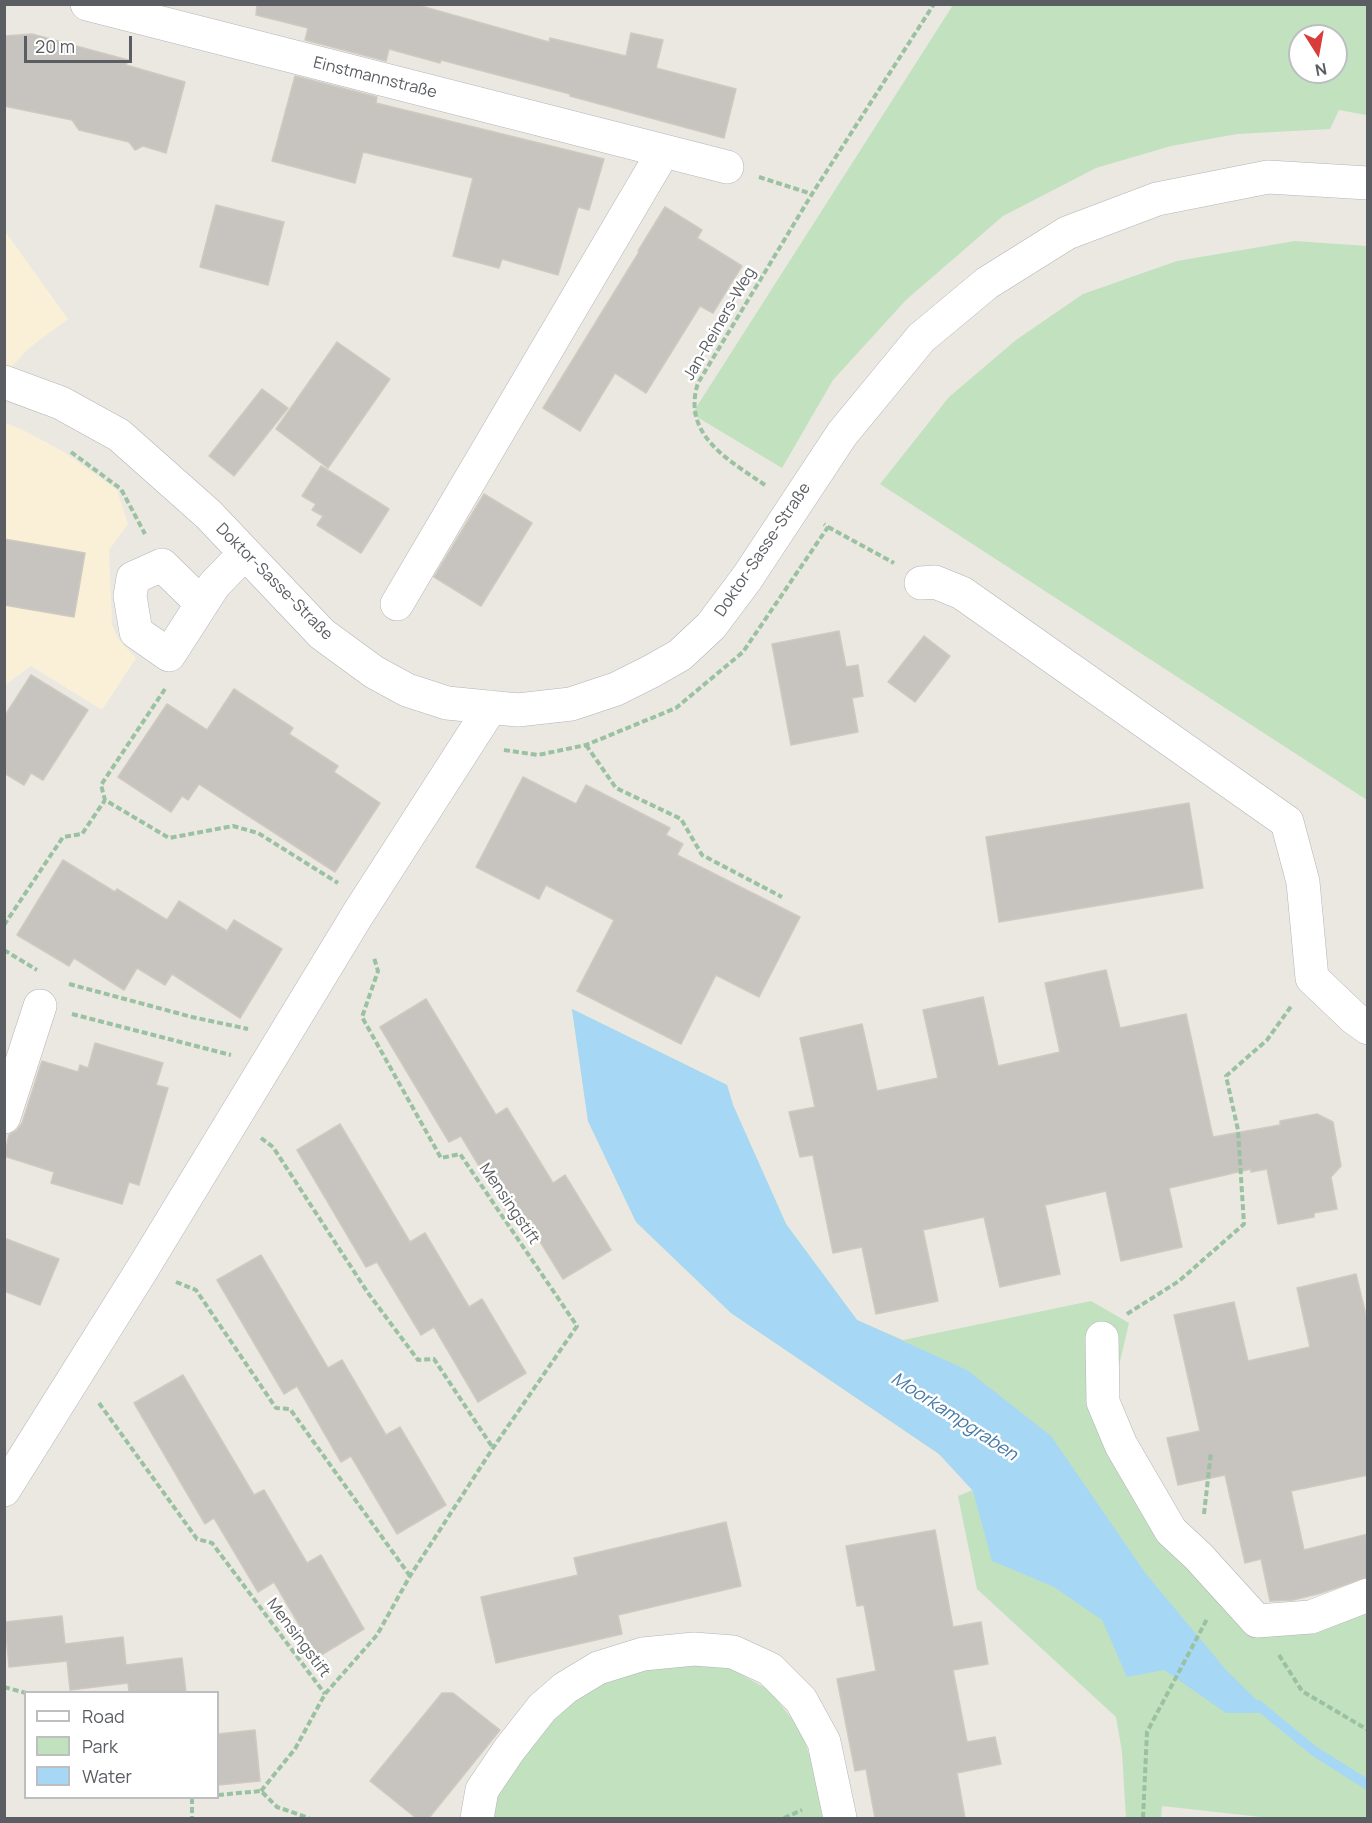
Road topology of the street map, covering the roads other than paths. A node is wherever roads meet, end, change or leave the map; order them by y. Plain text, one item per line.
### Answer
1 (87, 4) edge
2 (663, 152) junction
3 (727, 167) road end
4 (1368, 183) edge
5 (4, 382) edge
6 (245, 553) junction
7 (921, 583) road end
8 (202, 603) junction
9 (397, 604) dead end
10 (491, 707) junction
11 (40, 1006) road end
12 (1368, 1028) edge
13 (4, 1117) edge
14 (1102, 1338) road end
15 (4, 1490) edge
16 (1368, 1595) edge
17 (477, 1818) edge
18 (840, 1818) edge

1 - 2 street, Einstmannstraße
2 - 3 street, Einstmannstraße
2 - 9 street
4 - 10 street, Doktor-Sasse-Straße
5 - 6 street, Doktor-Sasse-Straße
6 - 8 street
6 - 10 street, Doktor-Sasse-Straße
7 - 12 street
8 - 8 street
10 - 15 street
11 - 13 street
14 - 16 street
17 - 18 street

